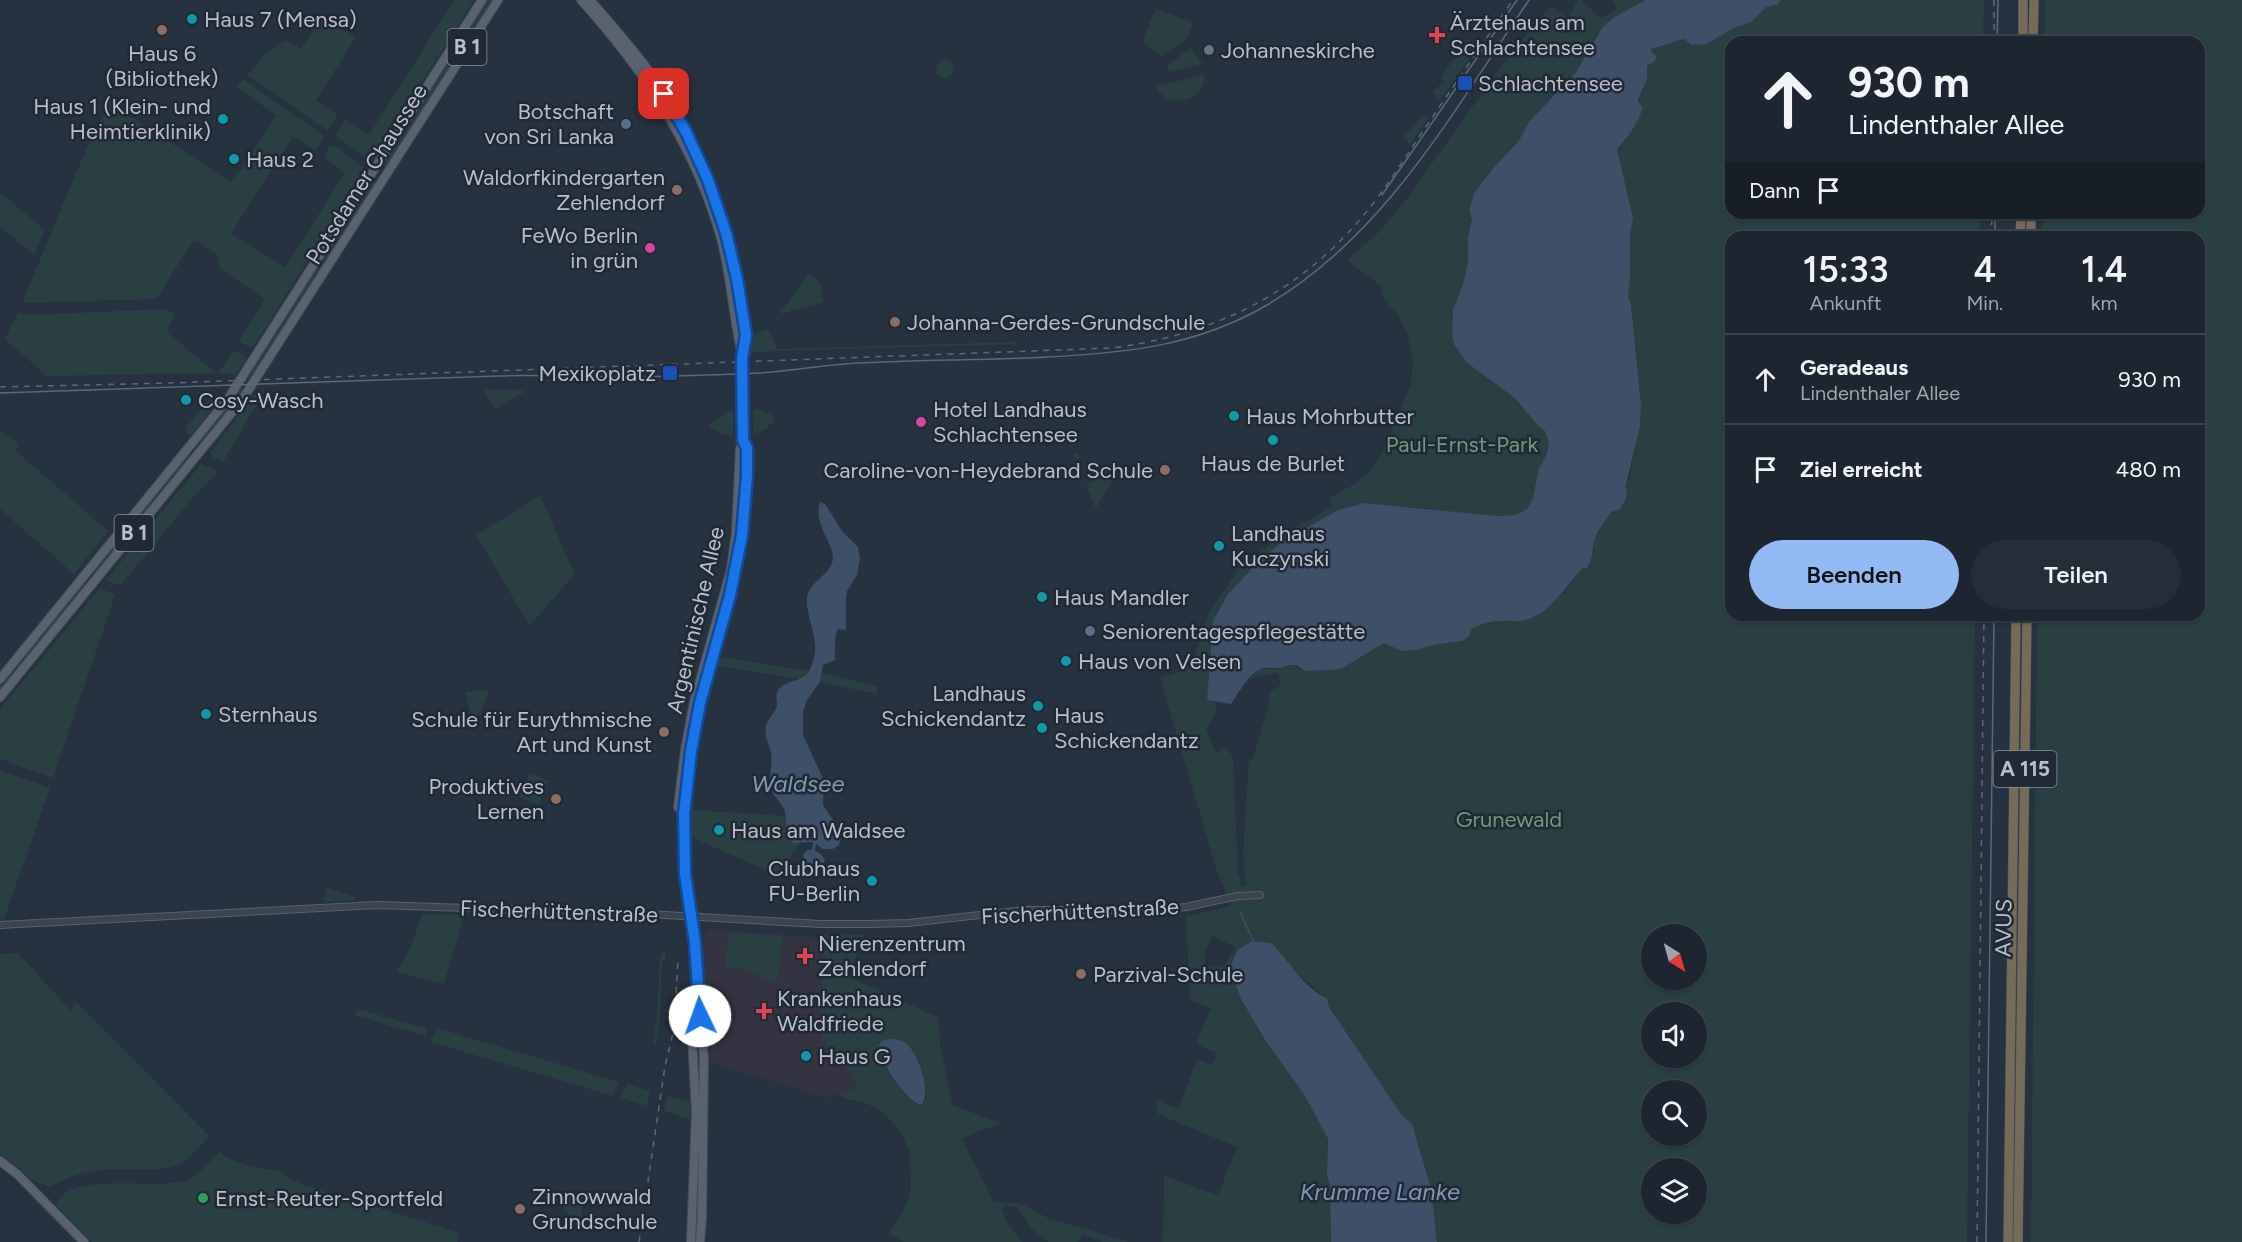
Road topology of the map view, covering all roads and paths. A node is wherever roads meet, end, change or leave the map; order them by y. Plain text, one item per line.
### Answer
1 (482, 0) edge
2 (498, 0) edge
3 (581, 0) edge
4 (590, 0) edge
5 (2023, 0) edge
6 (2034, 0) edge
7 (2023, 36) edge
8 (2033, 36) edge
9 (742, 355) junction
10 (2016, 621) edge
11 (2027, 621) edge
12 (0, 679) edge
13 (0, 697) edge
14 (1260, 895) dead end
15 (691, 917) junction
16 (0, 925) edge
17 (694, 997) junction
18 (0, 1161) edge
19 (84, 1242) edge
20 (691, 1242) edge
21 (700, 1242) edge
22 (2008, 1242) edge
23 (2018, 1242) edge

1 - 12 main road, Potsdamer Chaussee / B 1
2 - 13 main road, Potsdamer Chaussee / B 1
3 - 9 main road
4 - 9 main road
5 - 7 highway
6 - 8 highway
9 - 15 main road, Argentinische Allee
10 - 22 highway, AVUS / A 115
11 - 23 highway, AVUS / A 115
14 - 15 street, Fischerhüttenstraße
15 - 16 street, Fischerhüttenstraße
15 - 17 main road, Argentinische Allee
17 - 20 main road, Argentinische Allee
17 - 21 main road, Argentinische Allee
18 - 19 main road

